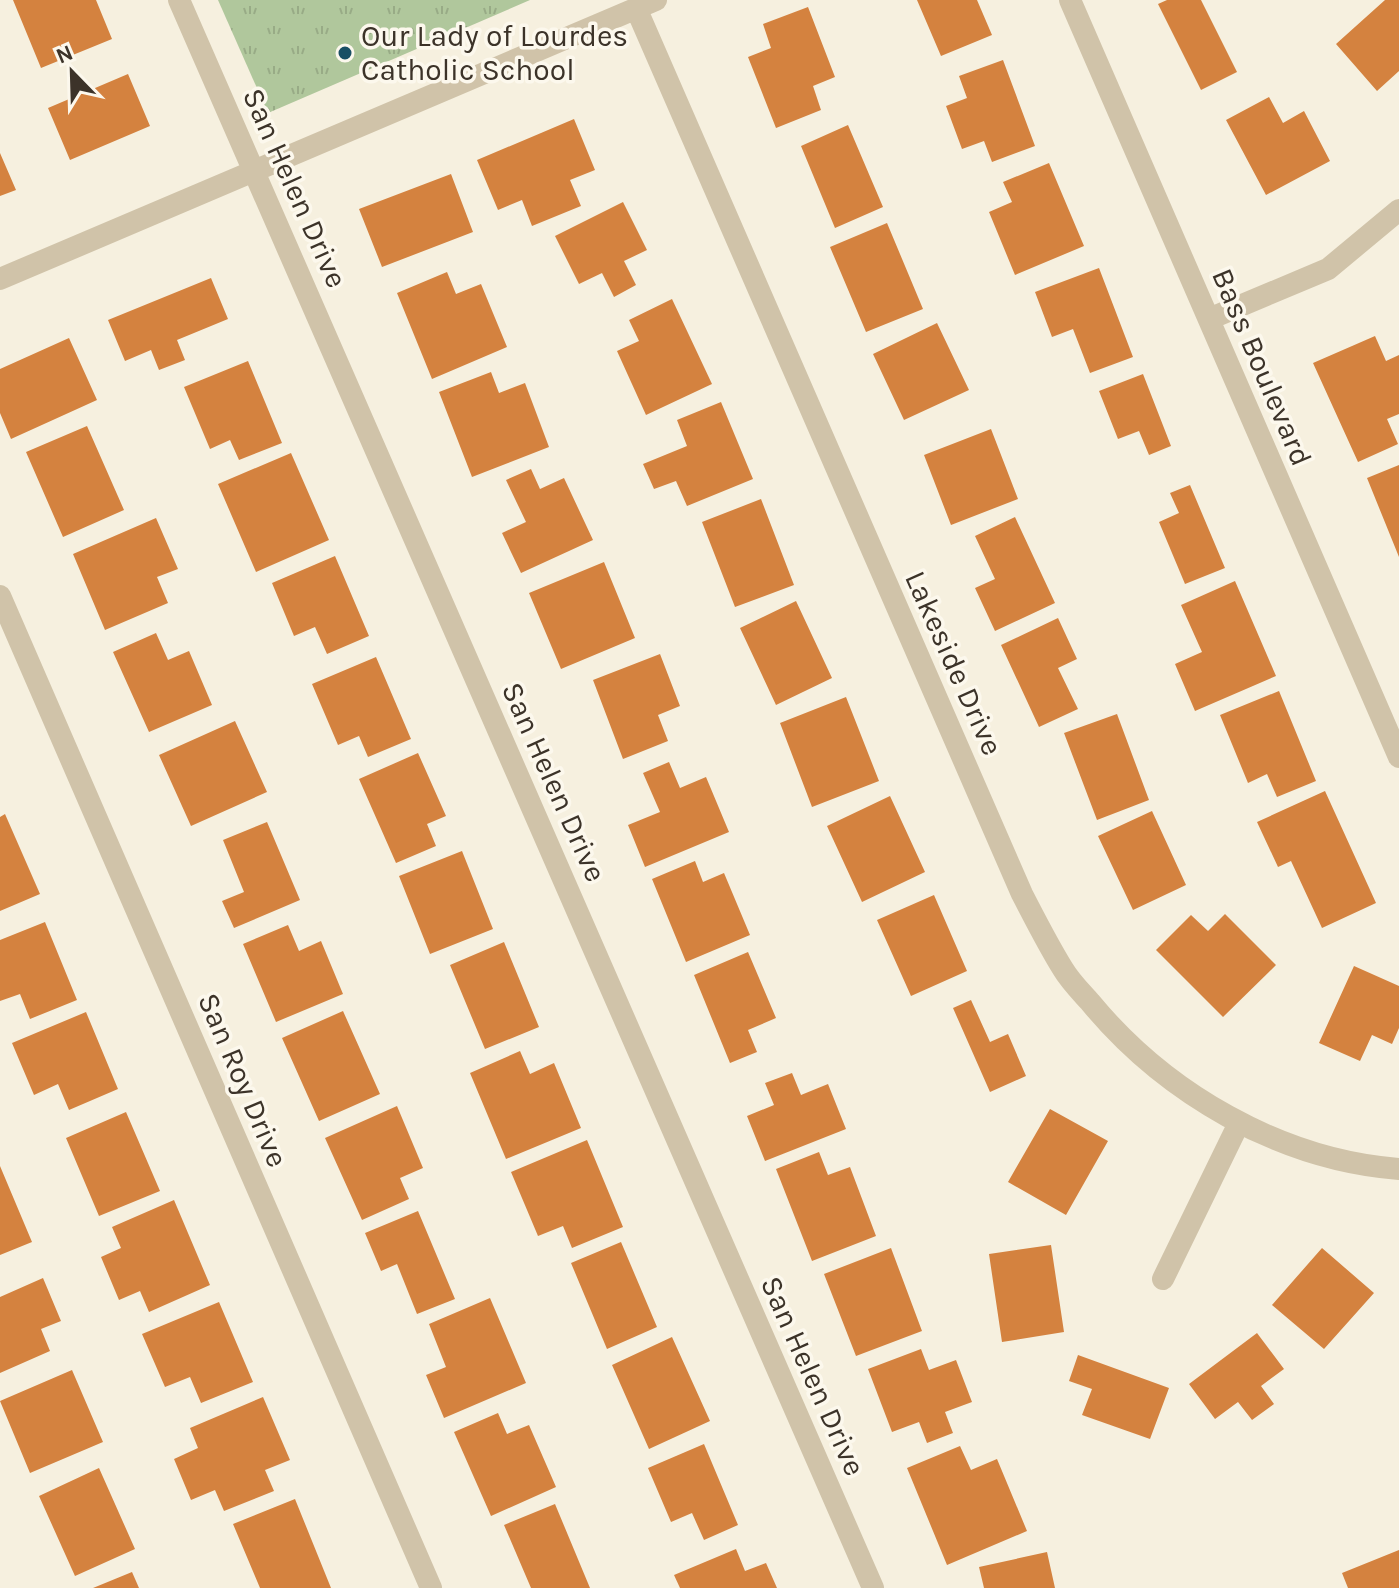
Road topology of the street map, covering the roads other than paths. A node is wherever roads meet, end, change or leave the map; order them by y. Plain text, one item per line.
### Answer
1 (179, 0) edge
2 (1070, 0) edge
3 (646, 4) edge
4 (255, 171) junction
5 (1399, 210) edge
6 (0, 279) edge
7 (1209, 319) junction
8 (0, 596) edge
9 (1399, 757) edge
10 (1239, 1123) junction
11 (1399, 1169) edge
12 (1163, 1279) dead end
13 (431, 1588) edge
14 (873, 1588) edge

1 - 4 street, San Helen Drive
2 - 7 street, Bass Boulevard
3 - 4 street
3 - 10 street, Lakeside Drive
4 - 6 street
4 - 14 street, San Helen Drive
5 - 7 street
7 - 9 street, Bass Boulevard
8 - 13 street, San Roy Drive
10 - 11 street, Lakeside Drive
10 - 12 street

